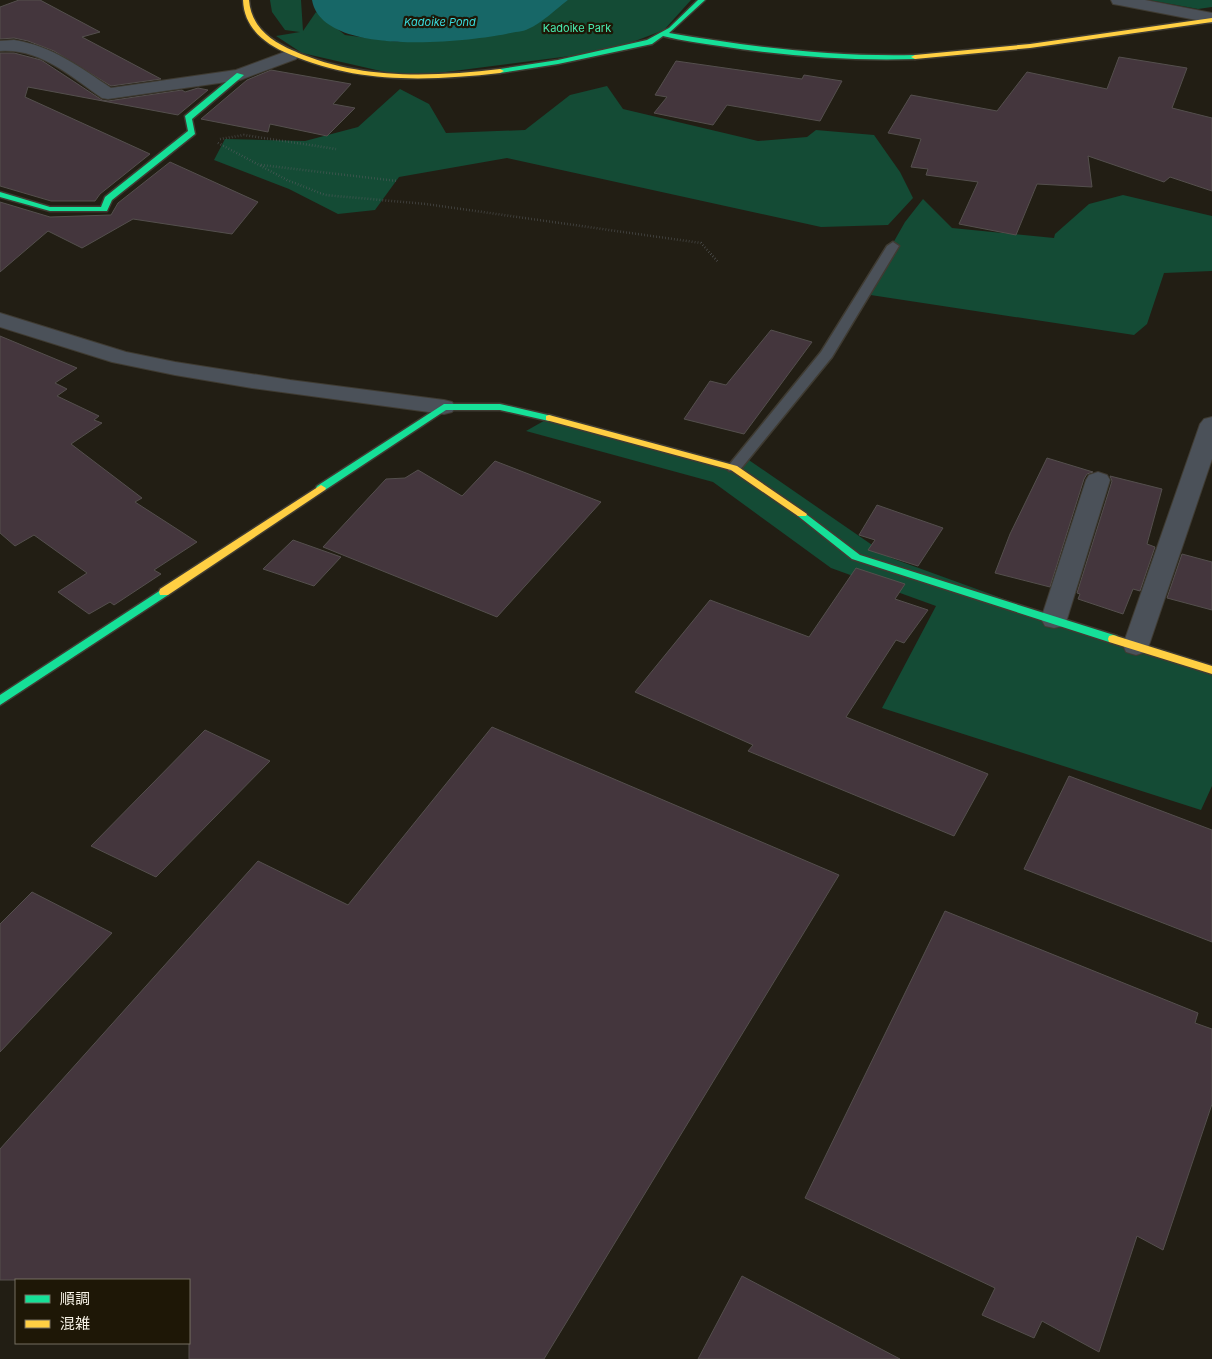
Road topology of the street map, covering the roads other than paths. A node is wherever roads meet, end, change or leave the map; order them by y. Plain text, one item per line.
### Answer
1 (246, 0) edge
2 (702, 0) edge
3 (1118, 0) edge
4 (1212, 19) edge
5 (666, 35) junction
6 (0, 46) edge
7 (290, 55) junction
8 (240, 76) junction
9 (0, 194) edge
10 (893, 246) dead end
11 (0, 320) edge
12 (444, 406) junction
13 (1212, 424) edge
14 (734, 468) junction
15 (1098, 480) dead end
16 (1054, 619) junction
17 (1136, 645) junction
18 (1212, 670) edge
19 (0, 701) edge

1 - 7 street
2 - 5 street
3 - 4 street
4 - 5 street
5 - 7 street
6 - 8 street
7 - 8 street
8 - 9 street
10 - 14 lane
11 - 12 street
12 - 14 street
12 - 19 street
13 - 17 street
14 - 16 street
15 - 16 street
16 - 17 street
17 - 18 street

